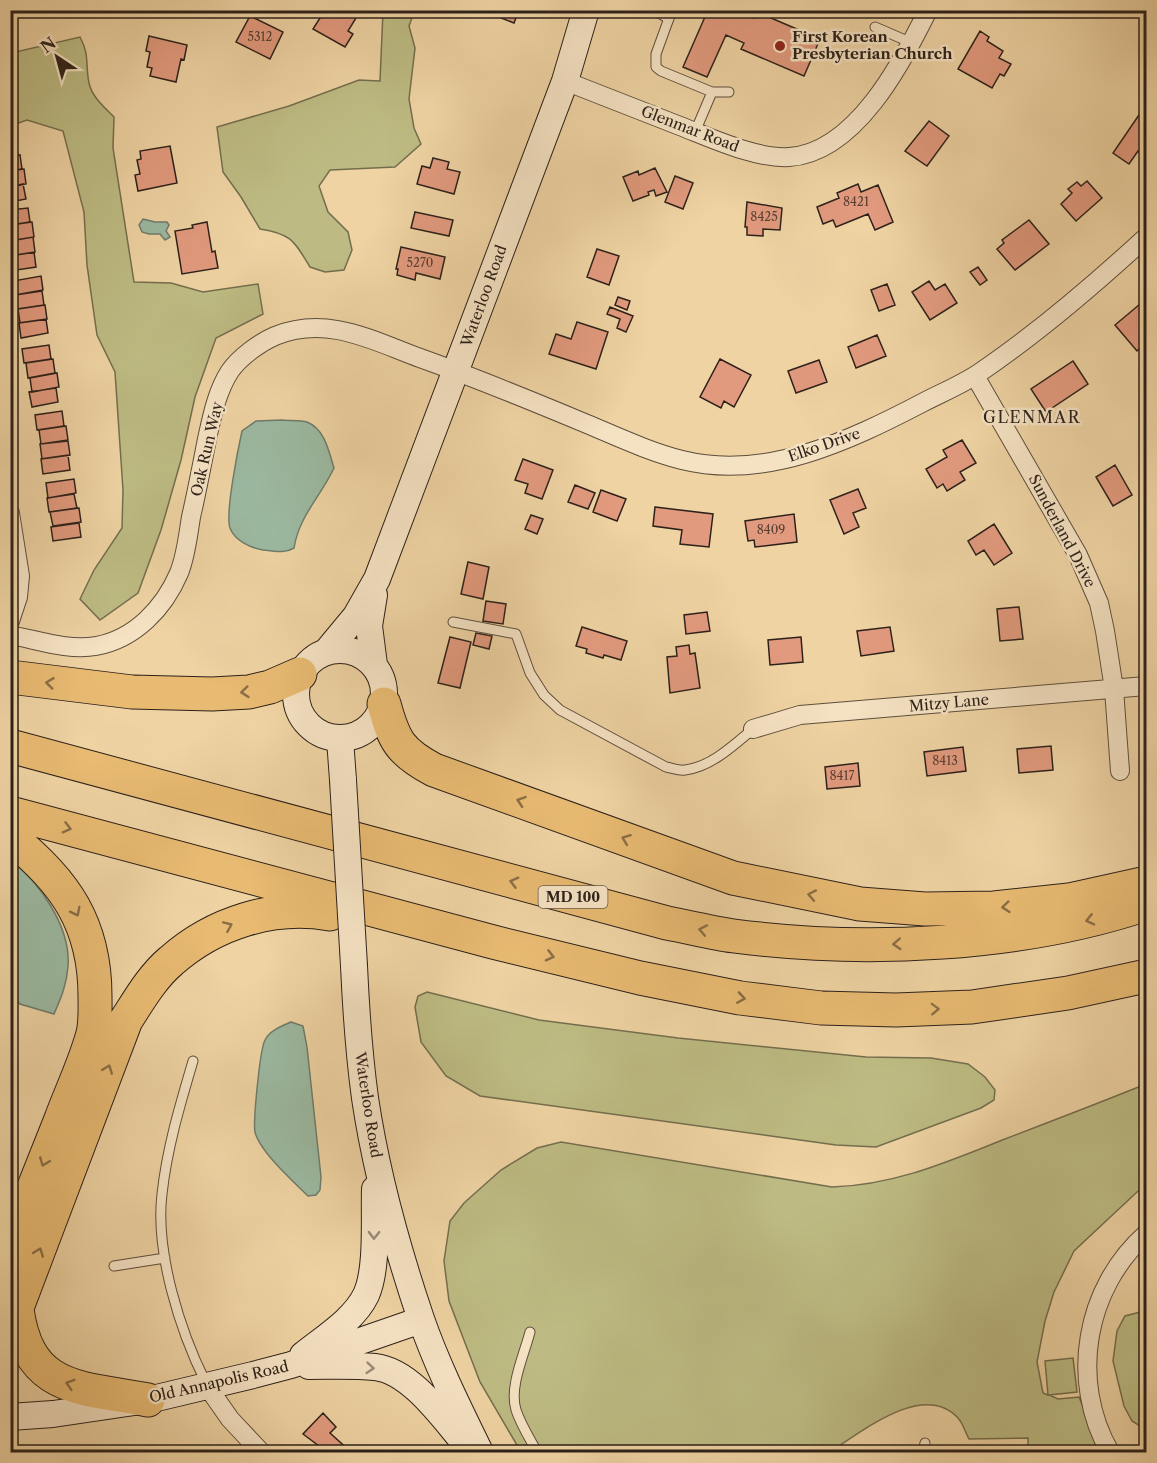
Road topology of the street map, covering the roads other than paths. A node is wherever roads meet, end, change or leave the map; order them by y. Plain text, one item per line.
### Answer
1 (586, 10) edge
2 (654, 10) edge
3 (928, 10) edge
4 (671, 14) edge
5 (875, 27) dead end
6 (912, 43) junction
7 (565, 81) junction
8 (712, 92) junction
9 (729, 92) dead end
10 (696, 132) junction
11 (1146, 237) edge
12 (456, 371) junction
13 (975, 376) junction
14 (10, 513) edge
15 (376, 579) junction
16 (10, 621) edge
17 (453, 622) dead end
18 (10, 635) edge
19 (327, 651) junction
20 (374, 666) junction
21 (300, 674) junction
22 (10, 677) edge
23 (1146, 687) edge
24 (1114, 690) junction
25 (384, 704) junction
26 (753, 729) joint
27 (340, 739) junction
28 (10, 746) edge
29 (1120, 771) dead end
30 (10, 813) edge
31 (10, 837) edge
32 (1146, 883) edge
33 (1146, 904) edge
34 (494, 942) junction
35 (1146, 976) edge
36 (193, 1061) dead end
37 (376, 1156) junction
38 (1146, 1234) edge
39 (10, 1247) edge
40 (165, 1258) junction
41 (114, 1266) dead end
42 (14, 1317) edge
43 (422, 1320) junction
44 (530, 1332) dead end
45 (291, 1365) junction
46 (207, 1386) junction
47 (148, 1400) junction
48 (10, 1417) edge
49 (261, 1452) edge
50 (473, 1452) edge
51 (480, 1452) edge
52 (537, 1452) edge
53 (1110, 1452) edge

1 - 7 main road, Waterloo Road
2 - 4 lane
3 - 6 street, Glenmar Road
4 - 8 lane
5 - 6 lane
6 - 10 street, Glenmar Road
7 - 10 street, Glenmar Road
7 - 12 main road, Waterloo Road
8 - 9 lane
8 - 10 lane
11 - 13 street, Elko Drive
12 - 13 street, Elko Drive
12 - 15 main road, Waterloo Road
12 - 18 street, Oak Run Way
13 - 24 street, Sunderland Drive
14 - 16 street
15 - 19 main road, Waterloo Road
15 - 20 main road, Waterloo Road
17 - 26 lane
19 - 20 main road
19 - 21 main road
20 - 25 main road
21 -> 22 highway
21 - 27 main road
23 - 24 street, Mitzy Lane
24 - 26 street, Mitzy Lane
24 - 29 street, Sunderland Drive
25 - 27 main road
32 -> 25 highway
27 - 37 main road, Waterloo Road, bridge
33 -> 28 highway, MD 100
30 -> 34 highway
31 -> 39 highway
34 -> 35 highway
42 -> 34 highway
36 - 40 lane
37 - 43 main road, Waterloo Road
37 -> 45 main road
38 - 53 street
40 - 41 lane
40 - 46 lane
47 -> 42 highway
43 - 45 main road, Old Annapolis Road
43 - 51 main road, Waterloo Road
44 - 52 lane
45 - 46 main road, Old Annapolis Road
45 -> 50 main road
46 - 47 main road, Old Annapolis Road
46 - 49 street
47 - 48 main road, Old Annapolis Road

